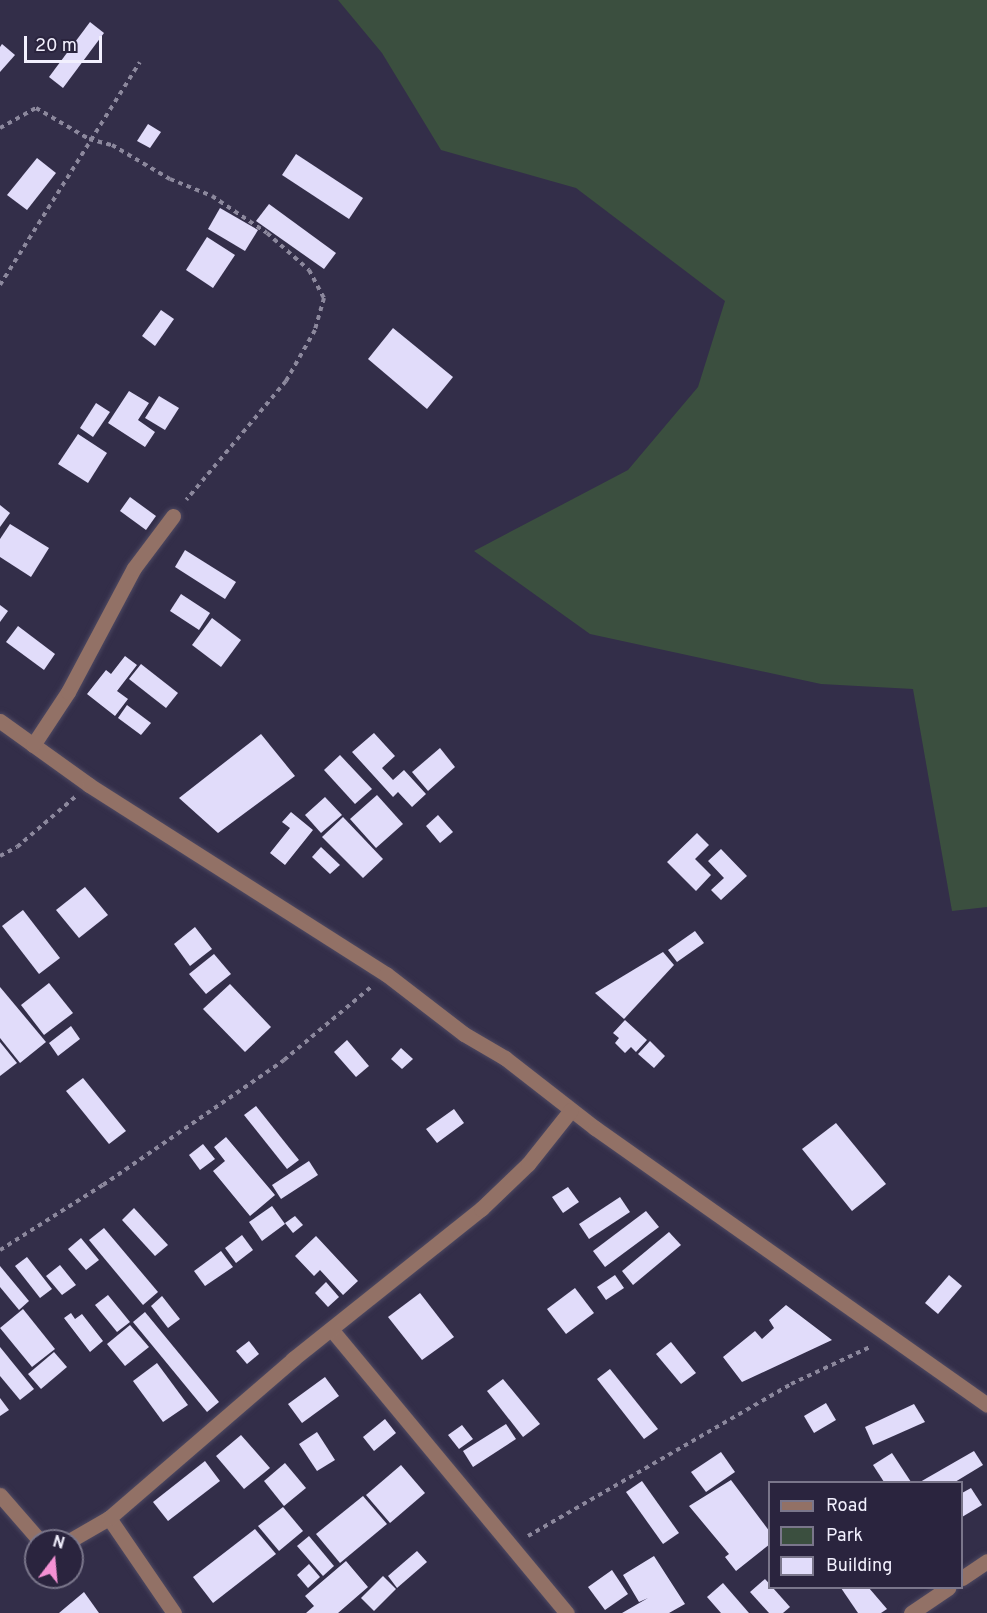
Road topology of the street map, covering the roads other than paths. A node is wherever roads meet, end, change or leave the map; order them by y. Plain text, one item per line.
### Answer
1 (173, 516) road end
2 (0, 721) edge
3 (33, 745) junction
4 (571, 1110) junction
5 (331, 1329) junction
6 (987, 1405) edge
7 (0, 1495) edge
8 (109, 1518) junction
9 (30, 1529) edge
10 (84, 1532) edge
11 (987, 1561) edge
12 (963, 1577) edge
13 (945, 1589) edge
14 (174, 1613) edge
15 (567, 1613) edge
16 (911, 1613) edge

1 - 3 street
2 - 3 street
3 - 4 street
4 - 5 street
4 - 6 street
5 - 8 street
5 - 15 street
7 - 9 street
8 - 10 street
8 - 14 street
11 - 12 street
13 - 16 street

